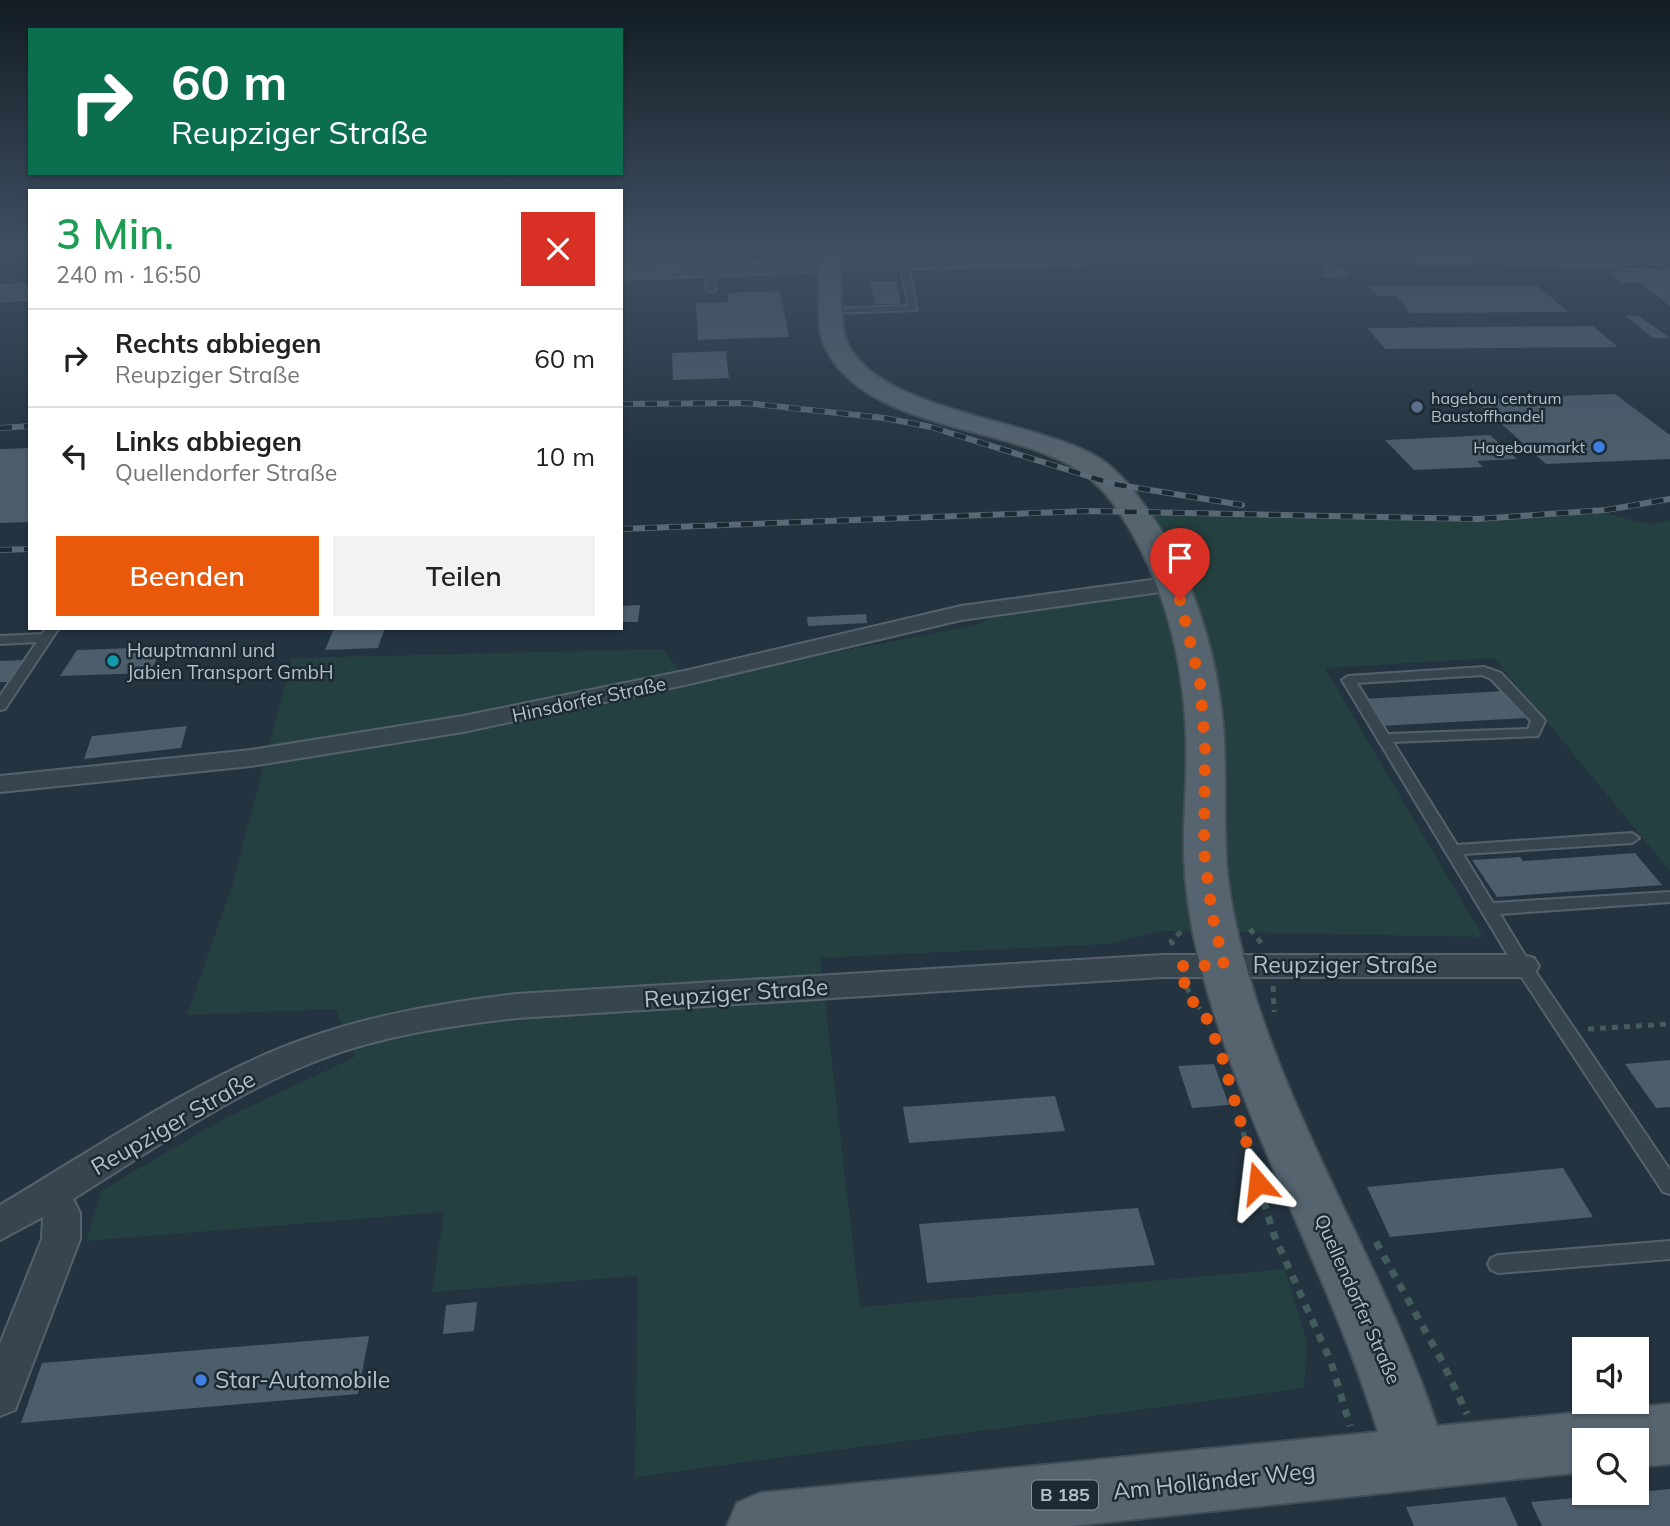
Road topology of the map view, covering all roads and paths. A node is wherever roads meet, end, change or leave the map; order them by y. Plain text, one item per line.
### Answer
1 (832, 318) edge
2 (1173, 584) junction
3 (50, 633) edge
4 (0, 640) edge
5 (0, 706) edge
6 (1385, 738) junction
7 (0, 784) edge
8 (1633, 838) dead end
9 (1451, 850) junction
10 (1670, 897) edge
11 (1489, 909) junction
12 (1186, 921) dead end
13 (1224, 965) junction
14 (1179, 966) junction
15 (1523, 966) junction
16 (1206, 1017) dead end
17 (1670, 1024) edge
18 (1566, 1031) junction
19 (1239, 1118) dead end
20 (1670, 1186) edge
21 (51, 1194) junction
22 (0, 1224) edge
23 (1670, 1250) edge
24 (1498, 1264) dead end
25 (0, 1396) edge
26 (1670, 1434) edge
27 (1649, 1436) edge
28 (1572, 1443) edge
29 (1389, 1463) junction
30 (760, 1526) edge

1 - 2 main road, Quellendorfer Straße
2 - 7 street, Hinsdorfer Straße
2 - 13 main road, Quellendorfer Straße
3 - 4 lane
3 - 5 lane
6 - 6 lane
6 - 9 lane
8 - 9 lane
9 - 11 lane
10 - 11 lane
11 - 15 lane
12 - 14 path
13 - 14 street, Reupziger Straße
13 - 15 street, Reupziger Straße
13 - 29 main road, Quellendorfer Straße
14 - 16 path
14 - 21 street, Reupziger Straße
15 - 18 lane
17 - 18 path
18 - 20 lane
19 - 29 path
21 - 22 street, Reupziger Straße
21 - 25 street
23 - 24 lane
26 - 27 main road
28 - 29 main road, Am Holländer Weg / B 185
29 - 30 main road, Am Holländer Weg / B 185

